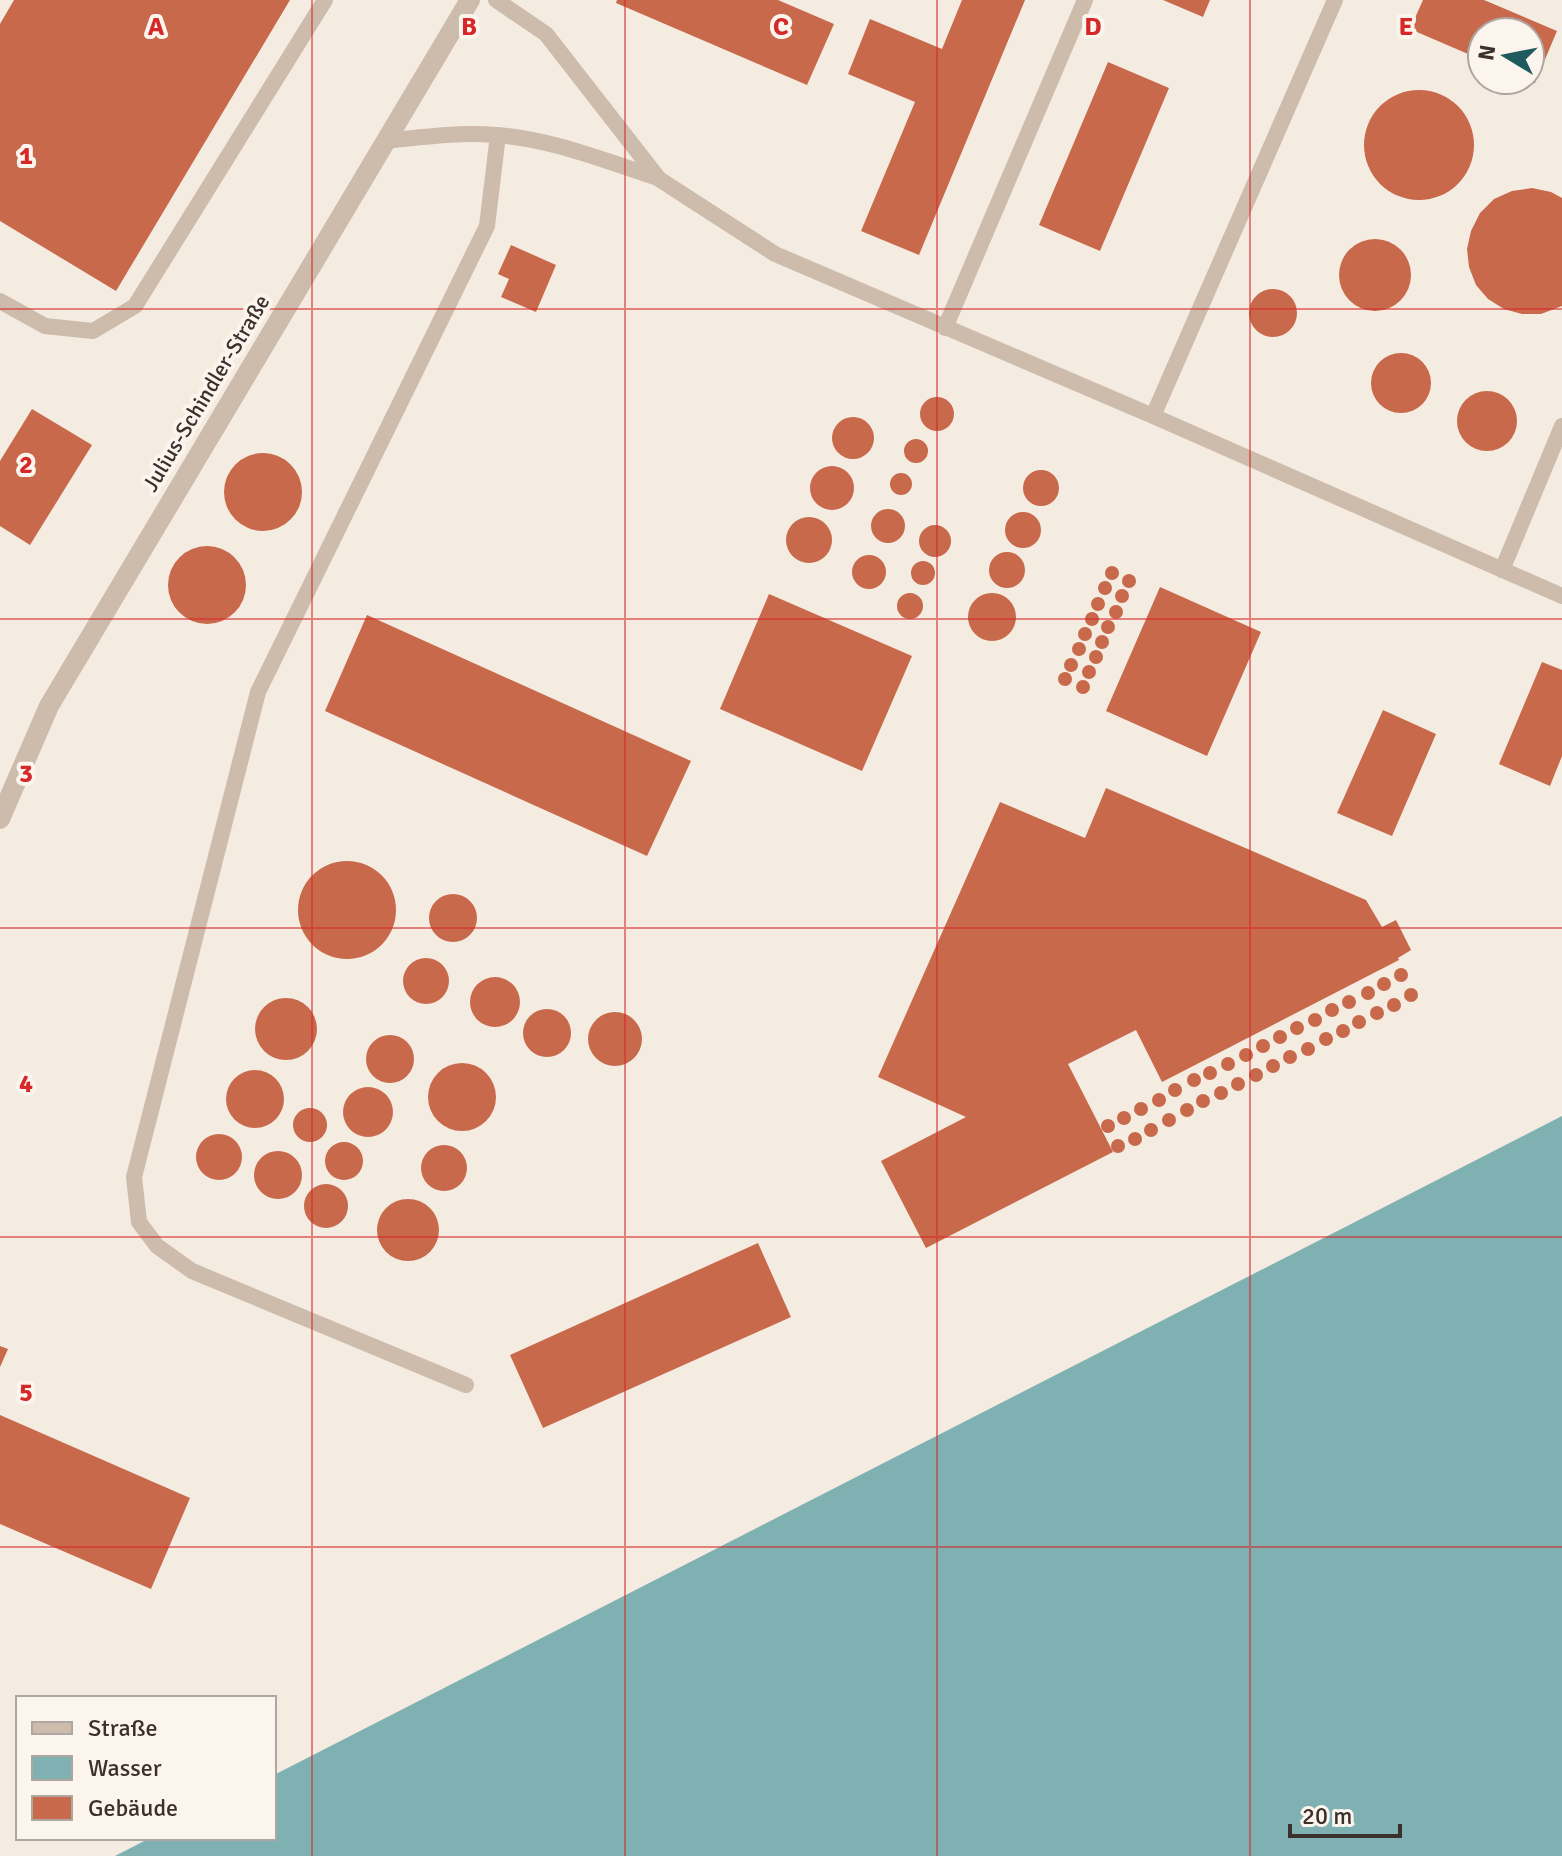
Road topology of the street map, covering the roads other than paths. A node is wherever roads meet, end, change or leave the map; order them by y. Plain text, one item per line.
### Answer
1 (325, 0) edge
2 (470, 0) edge
3 (496, 0) edge
4 (1085, 0) edge
5 (1335, 0) edge
6 (498, 135) junction
7 (385, 141) junction
8 (659, 179) junction
9 (0, 301) edge
10 (945, 328) junction
11 (1153, 416) junction
12 (1562, 426) edge
13 (1502, 570) junction
14 (1562, 596) edge
15 (0, 819) edge
16 (466, 1385) dead end

1 - 9 lane
2 - 7 street, Julius-Schindler-Straße
3 - 8 lane
4 - 10 lane
5 - 11 lane
6 - 7 lane
6 - 8 lane
6 - 16 lane
7 - 15 street, Julius-Schindler-Straße
8 - 10 lane
10 - 11 lane
11 - 13 lane
12 - 13 lane
13 - 14 lane

